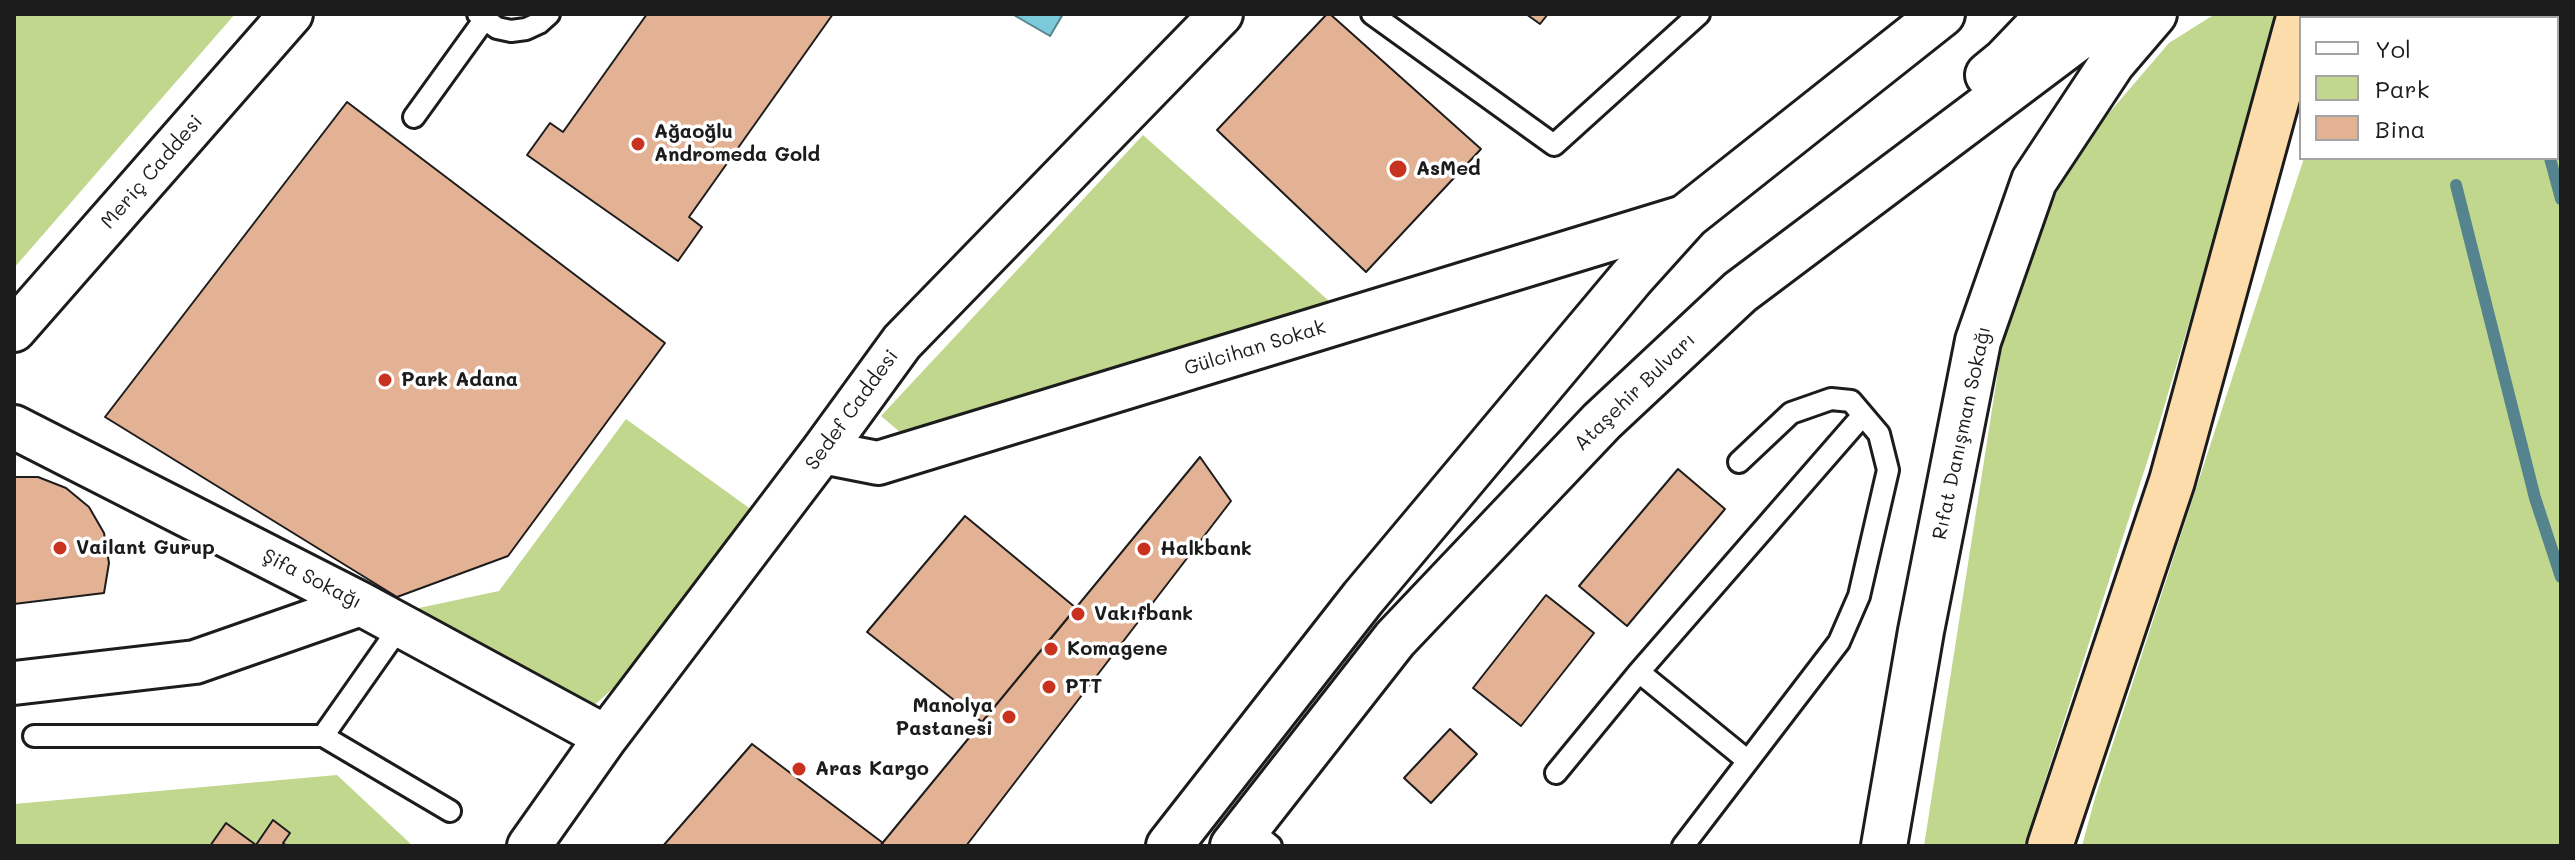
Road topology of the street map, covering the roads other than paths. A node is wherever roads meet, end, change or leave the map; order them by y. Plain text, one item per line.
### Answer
1 (291, 14) edge
2 (549, 14) edge
3 (1221, 14) edge
4 (1372, 14) edge
5 (1699, 14) edge
6 (1942, 14) edge
7 (2050, 14) edge
8 (2110, 14) edge
9 (2154, 14) edge
10 (481, 17) edge
11 (2299, 18) edge
12 (414, 117) dead end
13 (1687, 216) junction
14 (1740, 292) junction
15 (14, 330) edge
16 (1863, 415) junction
17 (14, 427) edge
18 (822, 452) junction
19 (1739, 462) dead end
20 (361, 604) junction
21 (401, 625) junction
22 (1639, 672) junction
23 (14, 683) edge
24 (34, 736) dead end
25 (323, 736) junction
26 (606, 737) junction
27 (1748, 761) junction
28 (1556, 773) dead end
29 (450, 811) dead end
30 (1251, 840) edge
31 (529, 846) edge
32 (1169, 846) edge
33 (1683, 846) edge
34 (1884, 846) edge
35 (2050, 846) edge

1 - 15 street, Meriç Caddesi
2 - 10 lane
3 - 18 street, Sedef Caddesi
4 - 5 lane
6 - 13 main road
7 - 14 main road
8 - 14 main road, Ataşehir Bulvarı
9 - 34 main road, Rıfat Danışman Sokağı
10 - 12 lane
11 - 35 highway
13 - 18 street, Gülcihan Sokak
13 - 32 main road
14 - 30 main road, Ataşehir Bulvarı
16 - 19 lane
16 - 22 lane
16 - 27 lane
17 - 20 street, Şifa Sokağı
18 - 26 street, Sedef Caddesi
20 - 21 street, Şifa Sokağı
20 - 23 street
21 - 25 lane
21 - 26 street, Şifa Sokağı
22 - 27 lane
22 - 28 lane
24 - 25 lane
25 - 29 lane
26 - 31 street, Sedef Caddesi
27 - 33 lane

